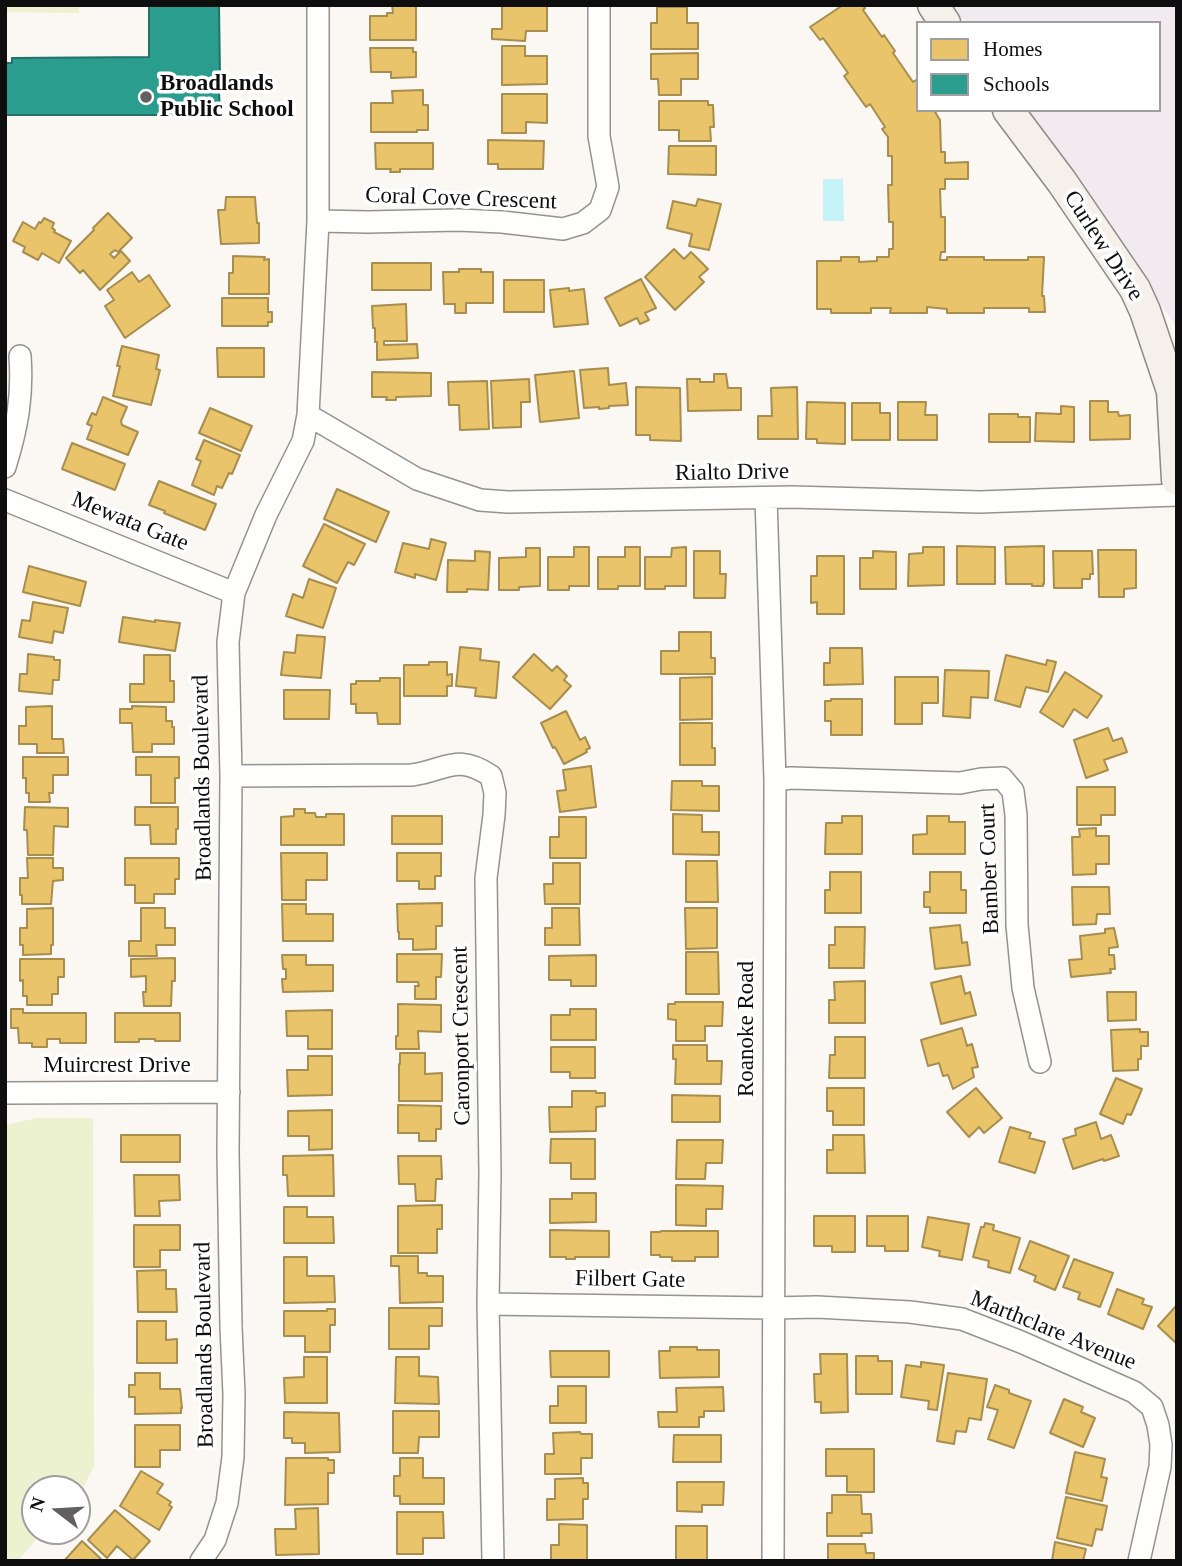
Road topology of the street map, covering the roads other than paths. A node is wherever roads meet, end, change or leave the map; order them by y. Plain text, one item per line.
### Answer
1 (318, 5) edge
2 (599, 5) edge
3 (933, 5) edge
4 (944, 21) edge
5 (1010, 112) edge
6 (318, 221) junction
7 (20, 356) dead end
8 (309, 415) junction
9 (5, 467) edge
10 (1177, 480) edge
11 (1177, 495) edge
12 (765, 498) junction
13 (5, 500) edge
14 (234, 593) junction
15 (231, 776) junction
16 (775, 780) junction
17 (1040, 1062) dead end
18 (229, 1092) junction
19 (5, 1093) edge
20 (488, 1304) junction
21 (772, 1308) junction
22 (201, 1561) edge
23 (493, 1561) edge
24 (773, 1561) edge
25 (1139, 1561) edge

1 - 6 street, Broadlands Boulevard
2 - 6 street, Coral Cove Crescent
3 - 4 street
5 - 10 street, Curlew Drive
6 - 8 street, Broadlands Boulevard
7 - 9 street
8 - 12 street, Rialto Drive
8 - 14 street, Broadlands Boulevard
11 - 12 street, Rialto Drive
12 - 16 street, Roanoke Road
13 - 14 street, Mewata Gate
14 - 15 street, Broadlands Boulevard
15 - 18 street, Broadlands Boulevard
15 - 20 street, Caronport Crescent
16 - 17 street, Bamber Court
16 - 21 street, Roanoke Road
18 - 19 street, Muircrest Drive
18 - 22 street, Broadlands Boulevard
20 - 21 street, Filbert Gate
20 - 23 street, Caronport Crescent
21 - 24 street, Roanoke Road
21 - 25 street, Marthclare Avenue

